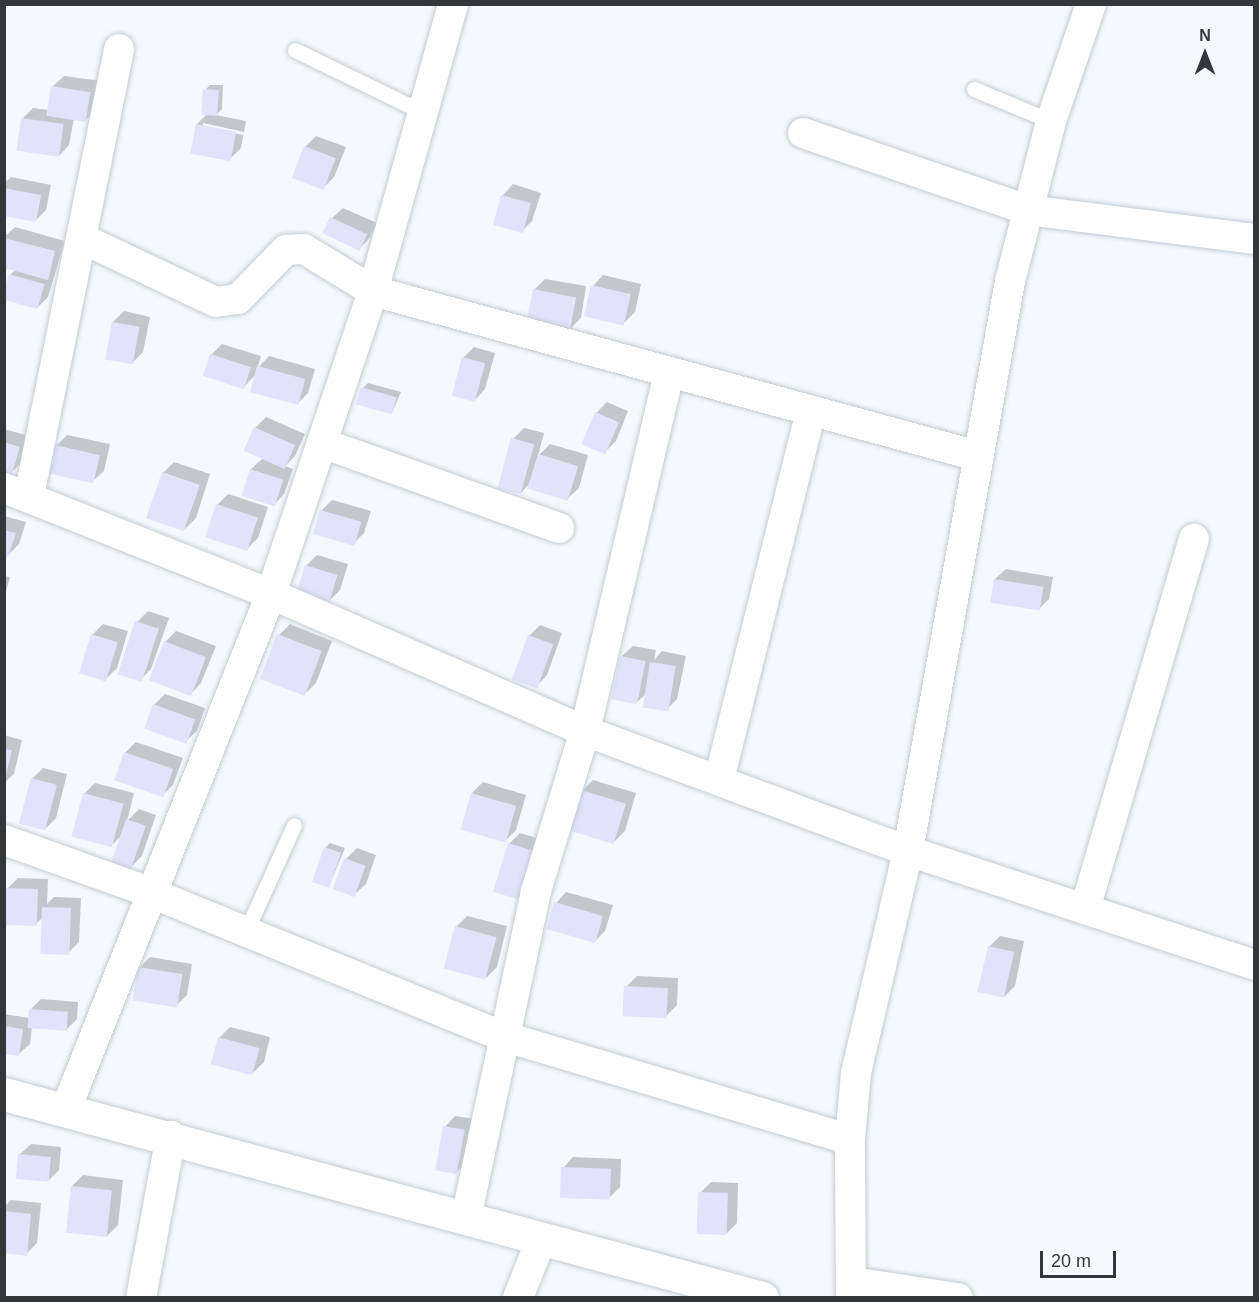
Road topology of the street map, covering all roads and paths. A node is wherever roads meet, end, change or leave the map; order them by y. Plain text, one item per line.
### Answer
1 (453, 4) edge
2 (1091, 4) edge
3 (119, 49) dead end
4 (295, 50) dead end
5 (974, 89) dead end
6 (424, 113) junction
7 (1051, 122) junction
8 (803, 133) dead end
9 (1028, 210) junction
10 (81, 238) junction
11 (1254, 239) edge
12 (373, 291) junction
13 (669, 374) junction
14 (811, 412) junction
15 (322, 443) junction
16 (978, 456) junction
17 (17, 492) edge
18 (559, 528) dead end
19 (1194, 539) dead end
20 (271, 594) junction
21 (585, 731) junction
22 (719, 780) junction
23 (294, 825) dead end
24 (4, 840) edge
25 (908, 851) junction
26 (149, 892) junction
27 (1085, 909) junction
28 (246, 932) junction
29 (1254, 965) edge
30 (502, 1036) junction
31 (4, 1094) edge
32 (66, 1109) junction
33 (171, 1136) junction
34 (850, 1140) junction
35 (466, 1218) junction
36 (541, 1240) junction
37 (852, 1290) edge
38 (141, 1298) edge
39 (519, 1298) edge
40 (762, 1298) edge
41 (958, 1298) edge

1 - 6 street
2 - 7 street
3 - 10 street
4 - 6 lane
5 - 7 lane
6 - 12 street
7 - 9 street
8 - 9 street
9 - 11 street
9 - 16 street
10 - 12 street
10 - 17 street
12 - 13 street
12 - 15 street
13 - 14 street
13 - 21 street
14 - 16 street
14 - 22 street
15 - 18 street
15 - 20 street
16 - 25 street
17 - 20 street
19 - 27 street
20 - 21 street
20 - 26 street
21 - 22 street
21 - 30 street
22 - 25 street
23 - 28 lane
24 - 26 street
25 - 27 street
25 - 34 street
26 - 28 street
26 - 32 street
27 - 29 street
28 - 30 street
30 - 34 street
30 - 35 street
31 - 32 street
32 - 33 street
33 - 35 street
33 - 38 street
34 - 37 street
35 - 36 street
36 - 39 street
36 - 40 street
37 - 41 street

